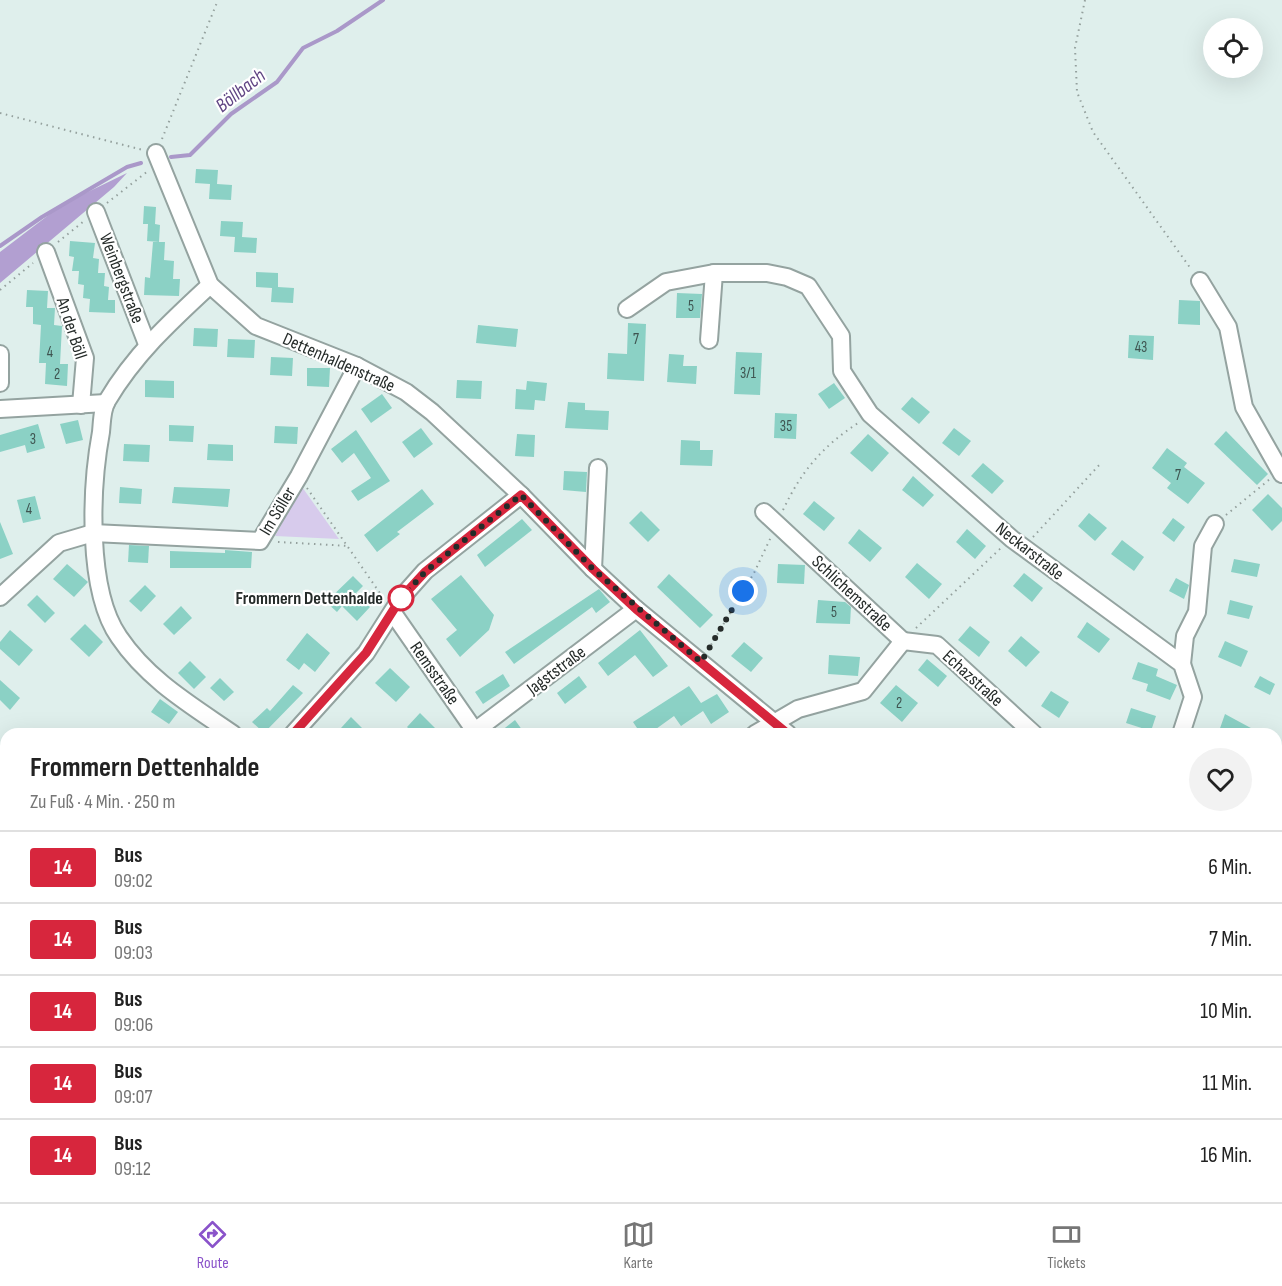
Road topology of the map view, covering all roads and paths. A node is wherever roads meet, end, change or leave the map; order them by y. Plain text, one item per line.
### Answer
1 (218, 0) edge
2 (1085, 0) edge
3 (0, 113) edge
4 (159, 159) junction
5 (96, 212) junction
6 (46, 252) junction
7 (714, 273) junction
8 (1200, 281) joint
9 (210, 285) junction
10 (0, 290) edge
11 (627, 309) dead end
12 (709, 340) dead end
13 (147, 344) junction
14 (0, 354) edge
15 (357, 366) junction
16 (0, 383) edge
17 (106, 403) junction
18 (81, 405) junction
19 (0, 409) edge
20 (870, 414) junction
21 (1101, 463) dead end
22 (598, 468) dead end
23 (1281, 473) edge
24 (299, 476) junction
25 (521, 495) junction
26 (764, 512) dead end
27 (777, 524) junction
28 (1215, 524) joint
29 (93, 533) junction
30 (1012, 539) junction
31 (260, 542) junction
32 (350, 546) junction
33 (593, 569) junction
34 (1, 593) edge
35 (636, 609) junction
36 (393, 613) junction
37 (903, 641) junction
38 (701, 662) junction
39 (1182, 664) junction
40 (775, 722) junction
41 (224, 728) edge
42 (298, 728) edge
43 (473, 728) edge
44 (481, 728) edge
45 (765, 728) edge
46 (782, 728) edge
47 (1027, 728) edge
48 (1183, 728) edge

1 - 4 path
2 - 8 path
3 - 4 path
4 - 5 path
4 - 9 street, Dettenhaldenstraße
5 - 6 path
5 - 13 street, Weinbergstraße
6 - 10 path
6 - 18 street, An der Böll
7 - 11 street
7 - 12 street
7 - 20 street, Neckarstraße
8 - 23 street
9 - 13 street, Weinbergstraße
9 - 15 street, Dettenhaldenstraße
13 - 17 street, Weinbergstraße
14 - 16 street
15 - 24 street, Im Söller
15 - 25 street, Dettenhaldenstraße
17 - 18 street
17 - 29 street, Weinbergstraße
18 - 19 street
20 - 27 path
20 - 30 street, Neckarstraße
21 - 30 path
22 - 33 street
23 - 28 path
24 - 31 street, Im Söller
24 - 32 path
25 - 33 street, Dettenhaldenstraße
25 - 36 street
26 - 27 street, Schlichemstraße
27 - 37 street, Schlichemstraße
27 - 38 path
28 - 39 street
29 - 31 street, Im Söller
29 - 34 street, Im Söller
29 - 41 street, Weinbergstraße
30 - 37 path
30 - 39 street, Neckarstraße
31 - 32 path
32 - 36 path
33 - 35 street, Dettenhaldenstraße
35 - 38 street, Dettenhaldenstraße
35 - 44 street, Jagststraße
36 - 42 street
36 - 43 street, Remsstraße
37 - 40 street, Schlichemstraße
37 - 47 street, Echazstraße
38 - 40 street, Dettenhaldenstraße
39 - 48 street
40 - 45 street, Schlichemstraße
40 - 46 street, Dettenhaldenstraße

